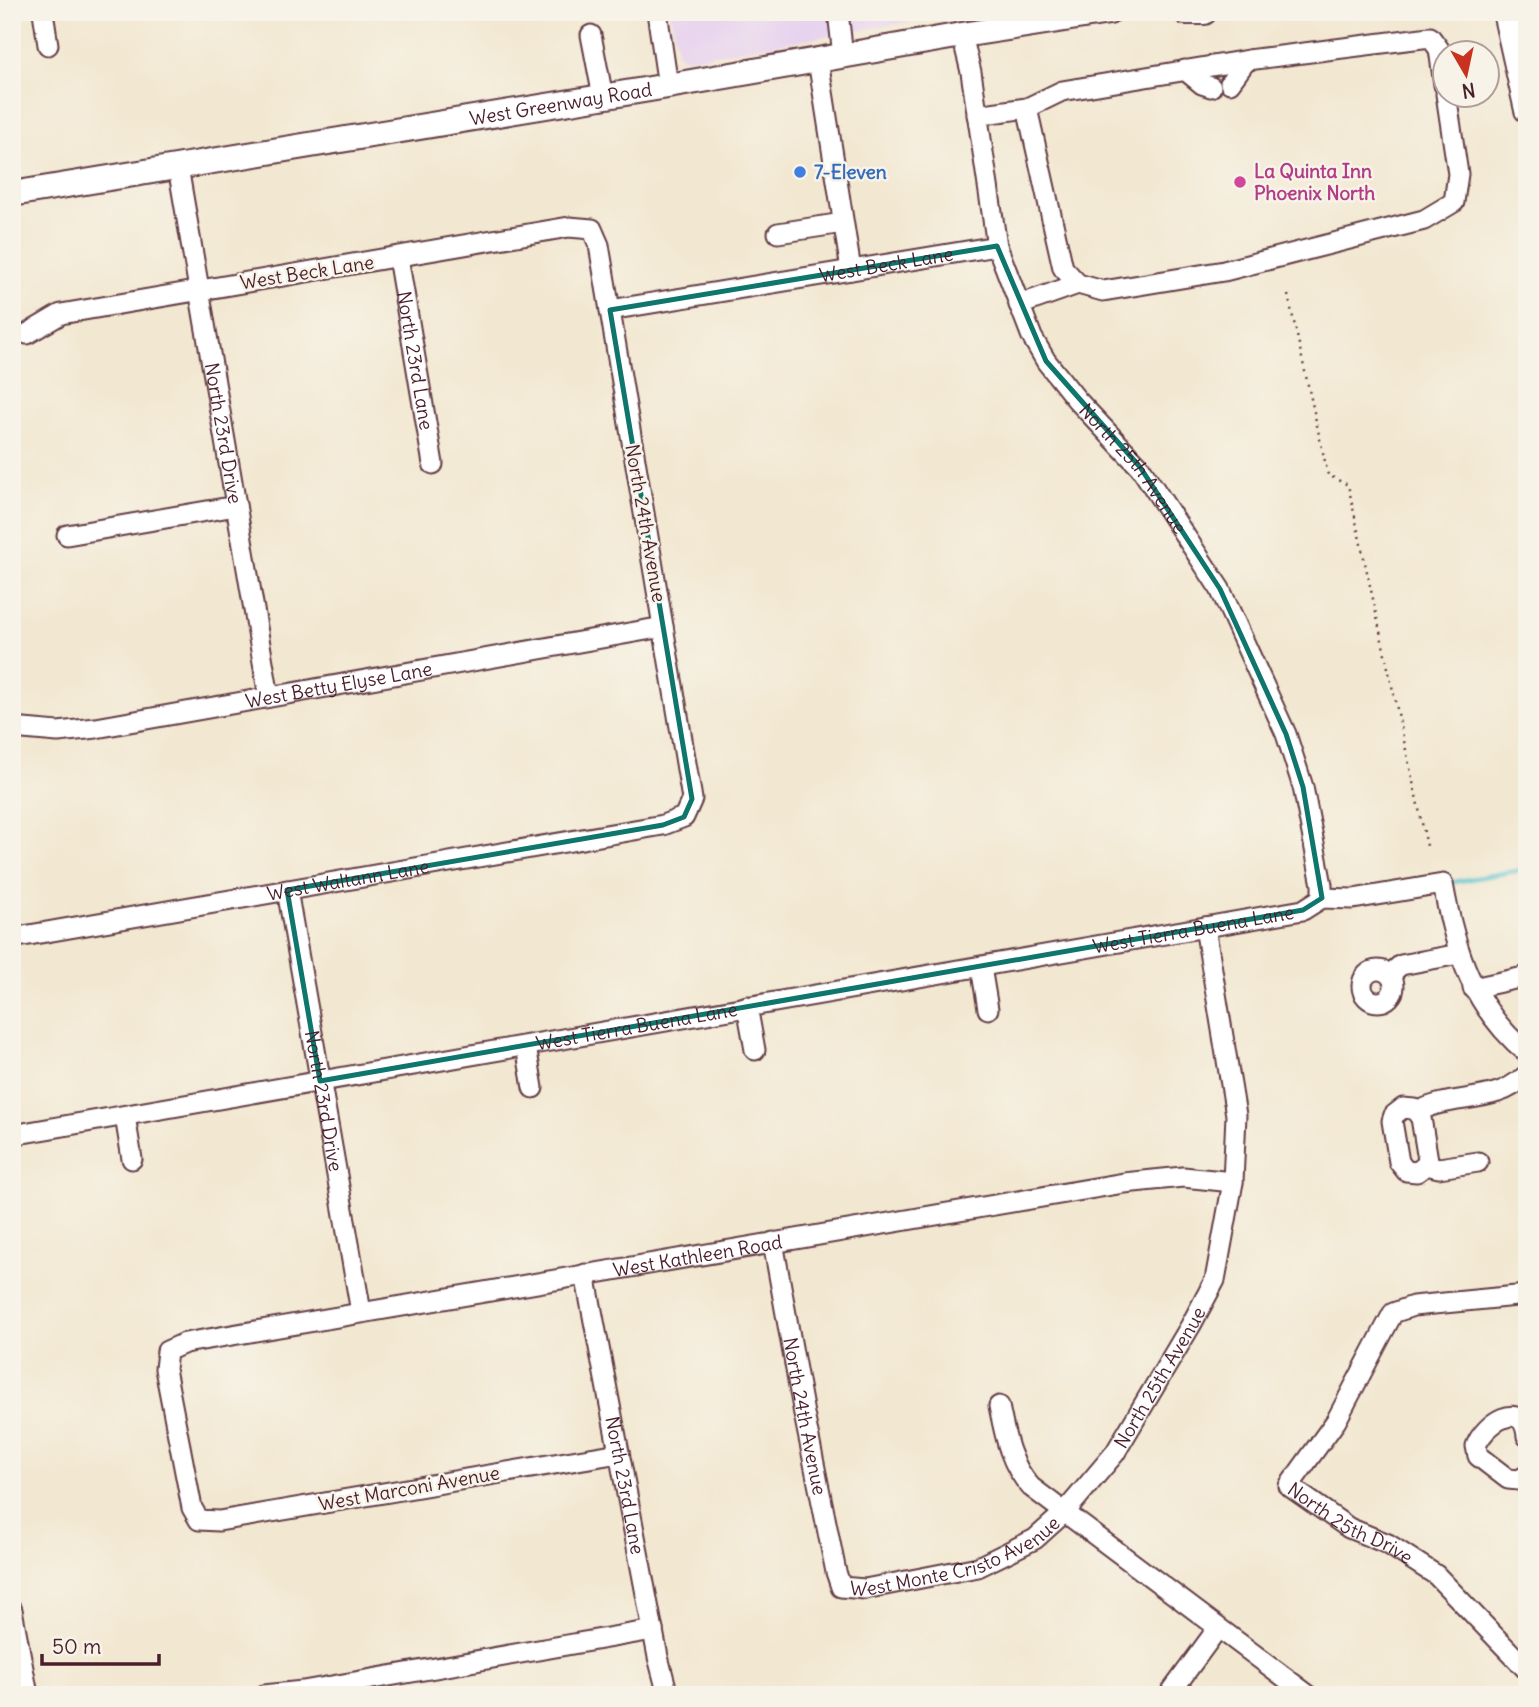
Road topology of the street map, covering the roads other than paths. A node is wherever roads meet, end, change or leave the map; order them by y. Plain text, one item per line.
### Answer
1 (43, 12) edge
2 (657, 12) edge
3 (838, 12) edge
4 (1109, 12) edge
5 (1186, 12) edge
6 (1204, 12) edge
7 (1505, 12) edge
8 (591, 35) dead end
9 (962, 35) junction
10 (1431, 38) edge
11 (48, 45) dead end
12 (843, 55) junction
13 (818, 60) junction
14 (1246, 61) junction
15 (1185, 71) junction
16 (668, 86) junction
17 (603, 97) junction
18 (1027, 108) junction
19 (1448, 108) edge
20 (1527, 110) edge
21 (977, 115) junction
22 (178, 167) junction
23 (12, 194) edge
24 (844, 223) junction
25 (592, 229) joint
26 (778, 233) dead end
27 (997, 246) junction
28 (398, 257) junction
29 (851, 270) junction
30 (1078, 284) junction
31 (200, 289) junction
32 (1019, 305) junction
33 (610, 310) junction
34 (27, 334) dead end
35 (433, 464) dead end
36 (236, 506) junction
37 (67, 535) dead end
38 (663, 626) junction
39 (269, 697) junction
40 (12, 729) edge
41 (684, 817) joint
42 (287, 890) junction
43 (1322, 898) junction
44 (1205, 927) junction
45 (12, 938) edge
46 (1459, 954) junction
47 (981, 967) junction
48 (1390, 974) dead end
49 (1527, 975) edge
50 (1473, 988) junction
51 (747, 1006) junction
52 (988, 1009) dead end
53 (526, 1045) junction
54 (755, 1050) dead end
55 (1527, 1054) edge
56 (1527, 1075) edge
57 (320, 1081) junction
58 (533, 1088) dead end
59 (1417, 1112) junction
60 (125, 1116) junction
61 (12, 1135) edge
62 (132, 1159) dead end
63 (1478, 1161) dead end
64 (1426, 1165) junction
65 (1233, 1182) junction
66 (773, 1242) junction
67 (584, 1274) junction
68 (1527, 1295) edge
69 (361, 1312) junction
70 (999, 1406) dead end
71 (1526, 1427) edge
72 (1527, 1436) edge
73 (619, 1452) junction
74 (1527, 1475) edge
75 (1065, 1512) junction
76 (199, 1520) joint
77 (841, 1587) joint
78 (12, 1610) edge
79 (1218, 1628) junction
80 (653, 1630) junction
81 (1527, 1670) edge
82 (28, 1695) edge
83 (264, 1695) edge
84 (668, 1695) edge
85 (1169, 1695) edge
86 (1308, 1695) edge

1 - 11 street
2 - 16 street
3 - 12 street
4 - 9 main road, West Greenway Road
5 - 6 main road
7 - 20 main road
8 - 17 street
9 - 12 main road, West Greenway Road
9 - 21 street, North 25th Avenue
10 - 14 street
12 - 13 main road, West Greenway Road
13 - 16 main road, West Greenway Road
13 - 24 street
14 - 15 street
14 - 15 street
15 - 18 street
16 - 17 main road, West Greenway Road
17 - 22 main road, West Greenway Road
18 - 21 street
18 - 30 street
19 - 30 street
21 - 27 street, North 25th Avenue
22 - 23 main road, West Greenway Road
22 - 31 street, North 23rd Drive
24 - 26 street
24 - 29 street
25 - 28 street, West Beck Lane
25 - 33 street, North 24th Avenue
27 - 29 street, West Beck Lane
27 - 32 street, North 25th Avenue
28 - 31 street, West Beck Lane
28 - 35 street, North 23rd Lane
29 - 33 street, West Beck Lane
30 - 32 street
31 - 34 street, West Beck Lane
31 - 36 street, North 23rd Drive
32 - 43 street, North 25th Avenue
33 - 38 street, North 24th Avenue
36 - 37 street
36 - 39 street, North 23rd Drive
38 - 39 street, West Betty Elyse Lane
38 - 41 street, North 24th Avenue
39 - 40 street, West Betty Elyse Lane
41 - 42 street, West Waltann Lane
42 - 45 street, West Waltann Lane
42 - 57 street, North 23rd Drive
43 - 44 street, West Tierra Buena Lane
43 - 46 street, West Tierra Buena Lane
44 - 47 street, West Tierra Buena Lane
44 - 65 street, North 25th Avenue
46 - 48 street
46 - 50 street
47 - 51 street, West Tierra Buena Lane
47 - 52 street
49 - 50 street
50 - 55 street
51 - 53 street, West Tierra Buena Lane
51 - 54 street, West Tierra Buena Lane
53 - 57 street, West Tierra Buena Lane
53 - 58 street, West Tierra Buena Lane
56 - 59 street
57 - 60 street, West Tierra Buena Lane
57 - 69 street, North 23rd Drive
59 - 64 street
59 - 64 street
60 - 61 street, West Tierra Buena Lane
60 - 62 street
63 - 64 street
65 - 66 street, West Kathleen Road
65 - 75 street, North 25th Avenue
66 - 67 street, West Kathleen Road
66 - 77 street, North 24th Avenue
67 - 69 street, West Kathleen Road
67 - 73 street, North 23rd Lane
68 - 81 street, North 25th Drive
69 - 76 street, West Kathleen Road
70 - 75 street
71 - 72 street
71 - 74 street
73 - 76 street, West Marconi Avenue
73 - 80 street, North 23rd Lane
75 - 77 street, West Monte Cristo Avenue
75 - 79 street
78 - 82 street
79 - 85 street
79 - 86 street
80 - 83 street
80 - 84 street, North 23rd Lane

